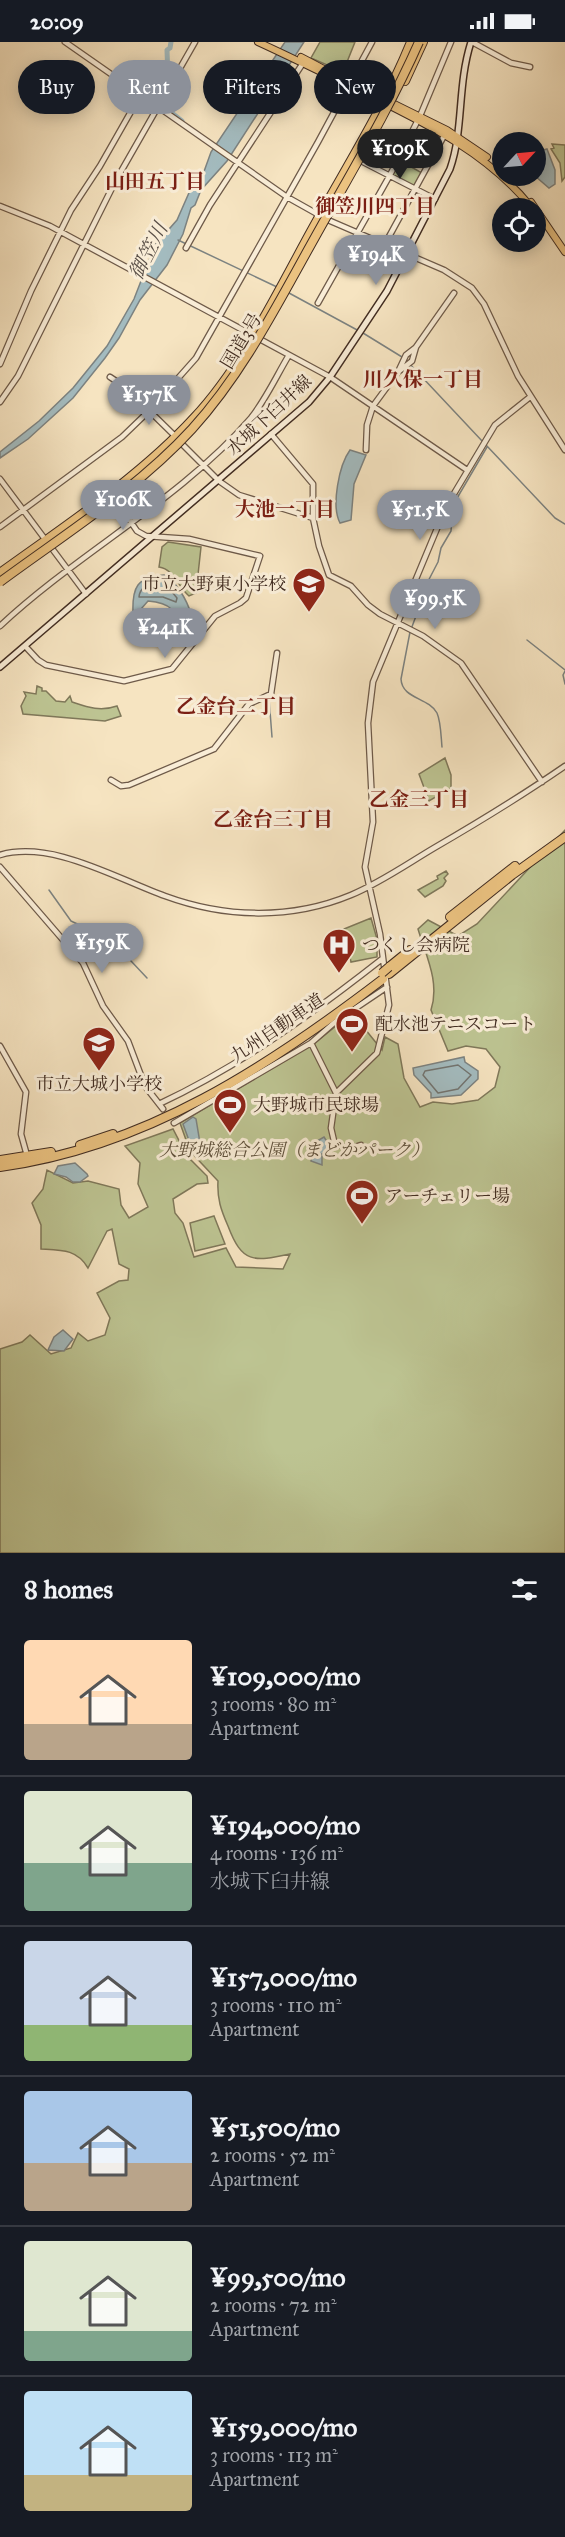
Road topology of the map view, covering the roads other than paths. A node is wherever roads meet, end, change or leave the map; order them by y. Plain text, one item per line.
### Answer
1 (65, 42) edge
2 (195, 42) edge
3 (258, 42) edge
4 (372, 42) edge
5 (417, 42) edge
6 (451, 42) edge
7 (471, 42) edge
8 (269, 44) edge
9 (185, 60) edge
10 (362, 60) edge
11 (303, 63) junction
12 (314, 66) joint
13 (530, 67) dead end
14 (107, 71) edge
15 (396, 78) edge
16 (396, 94) edge
17 (396, 106) edge
18 (129, 114) edge
19 (153, 114) edge
20 (169, 114) edge
21 (333, 114) edge
22 (375, 114) edge
23 (387, 114) edge
24 (419, 118) junction
25 (445, 134) junction
26 (457, 138) junction
27 (361, 161) junction
28 (236, 162) junction
29 (492, 164) edge
30 (390, 175) junction
31 (516, 186) edge
32 (415, 189) junction
33 (287, 197) junction
34 (522, 198) edge
35 (435, 199) junction
36 (0, 206) edge
37 (320, 216) junction
38 (328, 220) junction
39 (546, 229) edge
40 (61, 232) junction
41 (357, 232) junction
42 (385, 244) junction
43 (84, 245) junction
44 (186, 248) dead end
45 (565, 252) edge
46 (408, 254) junction
47 (565, 260) edge
48 (454, 293) dead end
49 (318, 303) dead end
50 (220, 319) junction
51 (252, 336) junction
52 (261, 340) junction
53 (416, 347) junction
54 (289, 355) junction
55 (0, 364) edge
56 (404, 364) junction
57 (110, 376) dead end
58 (330, 376) junction
59 (531, 397) junction
60 (0, 402) edge
61 (373, 406) junction
62 (149, 411) junction
63 (271, 434) junction
64 (176, 437) junction
65 (182, 444) junction
66 (366, 450) dead end
67 (565, 450) edge
68 (202, 465) junction
69 (467, 470) junction
70 (0, 479) edge
71 (219, 481) junction
72 (115, 499) junction
73 (24, 510) junction
74 (313, 518) junction
75 (130, 522) junction
76 (0, 527) edge
77 (151, 537) junction
78 (46, 540) junction
79 (52, 548) junction
80 (68, 568) junction
81 (0, 575) edge
82 (0, 584) edge
83 (86, 594) junction
84 (399, 624) junction
85 (0, 626) edge
86 (25, 646) junction
87 (277, 653) dead end
88 (0, 667) edge
89 (565, 766) edge
90 (111, 780) dead end
91 (542, 782) junction
92 (565, 832) edge
93 (565, 837) edge
94 (0, 855) edge
95 (0, 867) edge
96 (368, 886) junction
97 (382, 959) junction
98 (386, 976) junction
99 (311, 1043) junction
100 (0, 1046) edge
101 (336, 1093) junction
102 (159, 1104) junction
103 (163, 1109) dead end
104 (174, 1124) dead end
105 (361, 1145) dead end
106 (26, 1152) dead end
107 (0, 1161) edge
108 (0, 1167) edge

1 - 14 street
2 - 9 street
3 - 8 main road
4 - 10 street
5 - 15 highway, 国道3号
5 - 16 highway, 国道3号
5 - 81 highway, bridge
5 - 82 highway, bridge
6 - 24 street
7 - 13 street
7 - 26 main road, 水城下臼井線
8 - 11 main road
8 - 12 main road
11 - 12 main road
11 - 28 street
17 - 24 main road
18 - 40 street
19 - 43 street
20 - 28 street
21 - 33 street
22 - 37 highway, 国道3号
23 - 27 highway, 国道3号
24 - 25 main road
24 - 26 main road
24 - 30 street
25 - 26 main road
25 - 32 street
26 - 29 main road
26 - 34 main road
26 - 35 main road, 水城下臼井線
27 - 30 street
27 - 38 highway, 国道3号
28 - 33 street
28 - 44 street
30 - 32 street
30 - 41 street
31 - 45 main road
32 - 35 street
32 - 42 street
33 - 37 street
33 - 50 street
35 - 46 main road, 水城下臼井線
36 - 40 street
37 - 38 street
37 - 51 highway, 国道3号
38 - 41 street
38 - 52 highway, 国道3号
39 - 47 main road
40 - 43 street
40 - 55 street
41 - 42 street
41 - 49 street
42 - 46 street
43 - 50 street
43 - 60 street
46 - 58 main road, 水城下臼井線
46 - 59 street
48 - 53 street
50 - 51 street
50 - 62 street
51 - 52 street
51 - 64 highway, 国道3号
52 - 54 street
52 - 65 highway, 国道3号
53 - 56 street
53 - 56 street
54 - 58 street
54 - 68 street
56 - 61 street
57 - 62 street
58 - 61 street
58 - 63 main road, 水城下臼井線
59 - 67 street
59 - 69 street
61 - 66 street
61 - 69 street
62 - 64 street
62 - 73 street
63 - 71 main road, 水城下臼井線
63 - 74 street
64 - 78 highway, 国道3号
65 - 68 street
65 - 72 highway, 国道3号
68 - 71 street
68 - 75 street
69 - 84 street
70 - 73 street
71 - 74 street
71 - 77 main road, 水城下臼井線
72 - 75 street
72 - 79 highway, 国道3号
73 - 76 street
73 - 78 street
74 - 84 street
75 - 77 street
75 - 80 street
77 - 83 main road, 水城下臼井線
77 - 86 street
78 - 79 street
78 - 81 highway, 国道3号
79 - 80 street
79 - 82 highway, 国道3号
80 - 83 street
80 - 85 street
83 - 86 main road, 水城下臼井線
84 - 91 street
84 - 96 street
86 - 88 main road, 水城下臼井線
87 - 90 street
89 - 91 street
91 - 96 street
92 - 98 highway, 九州自動車道
93 - 98 highway, 九州自動車道
94 - 96 street
95 - 102 street
96 - 97 street
97 - 98 street
97 - 102 street
98 - 99 street
98 - 101 street
98 - 107 highway, 九州自動車道
98 - 108 highway, 九州自動車道
99 - 101 street
99 - 104 street
100 - 106 street
101 - 105 street
102 - 103 street

